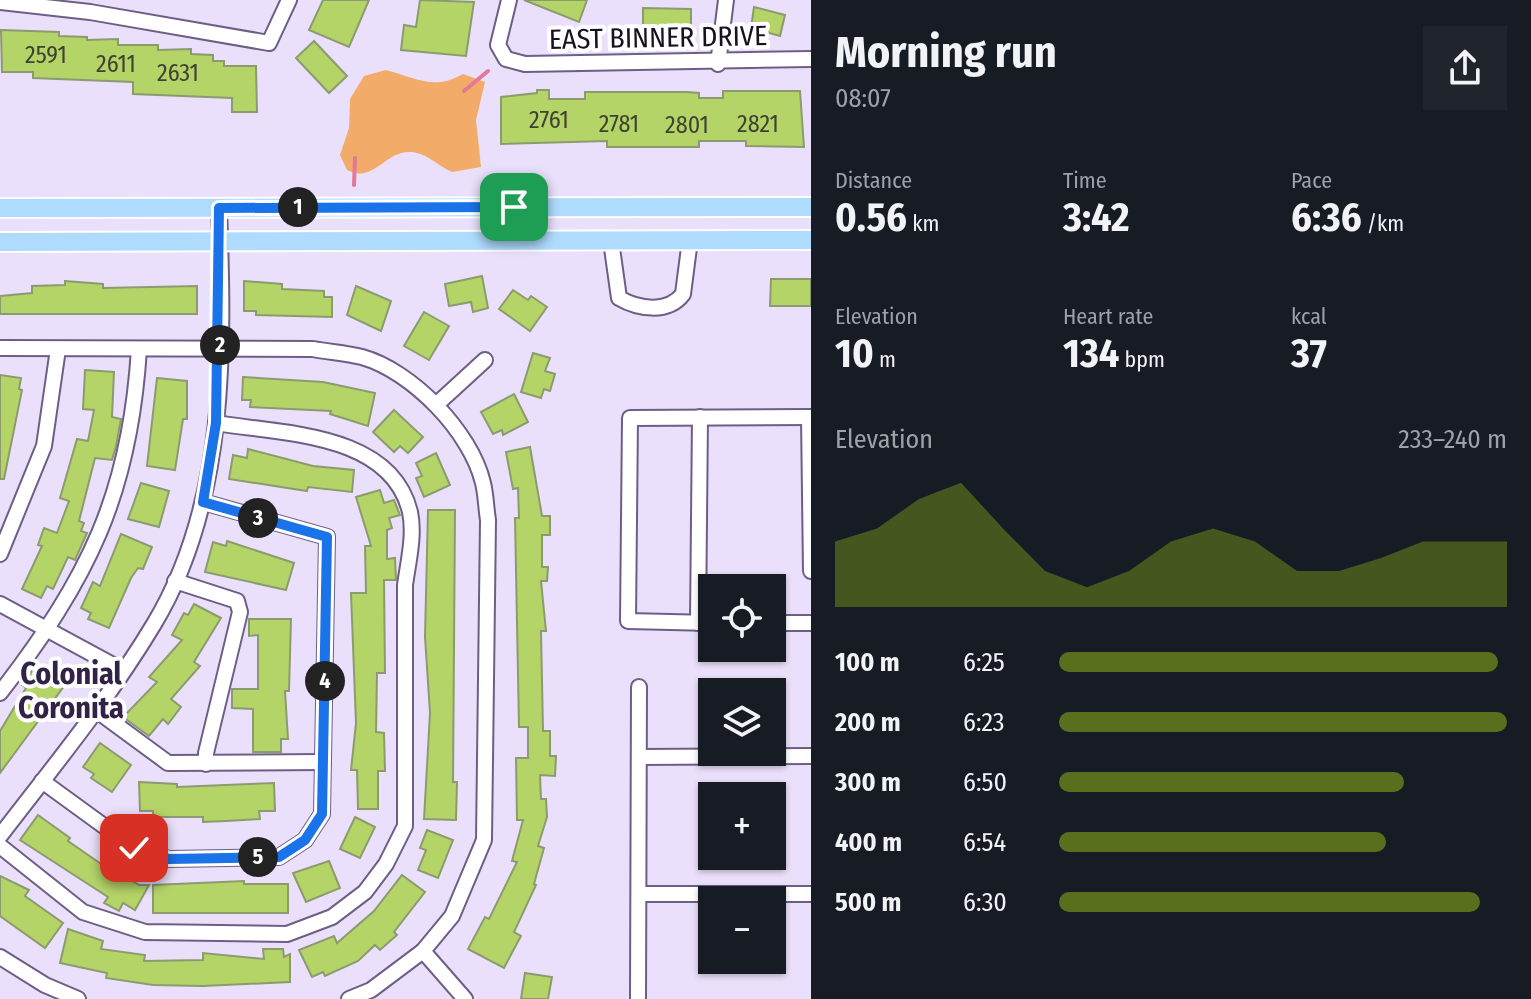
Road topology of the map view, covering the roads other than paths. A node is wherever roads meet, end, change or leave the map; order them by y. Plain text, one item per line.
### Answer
1 (289, 0) edge
2 (509, 0) edge
3 (726, 0) edge
4 (0, 2) edge
5 (811, 59) edge
6 (718, 64) junction
7 (811, 207) edge
8 (0, 208) edge
9 (219, 208) junction
10 (690, 240) junction
11 (811, 240) edge
12 (611, 241) junction
13 (0, 242) edge
14 (221, 243) junction
15 (0, 348) edge
16 (220, 348) junction
17 (58, 349) junction
18 (139, 349) junction
19 (485, 360) dead end
20 (437, 404) junction
21 (700, 417) junction
22 (810, 417) edge
23 (216, 423) junction
24 (203, 502) junction
25 (0, 554) edge
26 (811, 571) edge
27 (704, 574) edge
28 (175, 581) junction
29 (0, 604) edge
30 (698, 623) edge
31 (786, 623) edge
32 (811, 623) edge
33 (48, 631) junction
34 (122, 670) junction
35 (639, 687) dead end
36 (0, 693) edge
37 (96, 710) junction
38 (811, 756) edge
39 (640, 757) junction
40 (323, 762) junction
41 (206, 764) junction
42 (42, 781) junction
43 (0, 836) edge
44 (0, 846) edge
45 (640, 894) junction
46 (811, 894) edge
47 (423, 951) junction
48 (0, 957) edge
49 (78, 999) edge
50 (349, 999) edge
51 (465, 999) edge
52 (638, 999) edge

1 - 4 street
2 - 6 street, EAST BINNER DRIVE
3 - 6 street
5 - 6 street, EAST BINNER DRIVE
7 - 9 main road
8 - 9 main road
9 - 14 street
10 - 11 main road
10 - 12 main road
10 - 12 street
12 - 14 main road
13 - 14 main road
14 - 16 street
15 - 17 street
16 - 18 street
16 - 20 street
16 - 23 street
17 - 18 street
17 - 25 street
18 - 33 street
19 - 20 street
20 - 47 street
21 - 22 street
21 - 27 street
21 - 30 street
22 - 26 street
23 - 24 street
23 - 44 street
24 - 28 street
24 - 40 street
28 - 34 street
28 - 41 street
29 - 33 street
31 - 32 street
33 - 34 street
33 - 36 street
34 - 37 street
35 - 39 street
37 - 41 street
37 - 42 street
38 - 39 street
39 - 45 street
40 - 41 street
40 - 42 street
42 - 43 street
45 - 46 street
45 - 52 street
47 - 50 street
47 - 51 street
48 - 49 street

